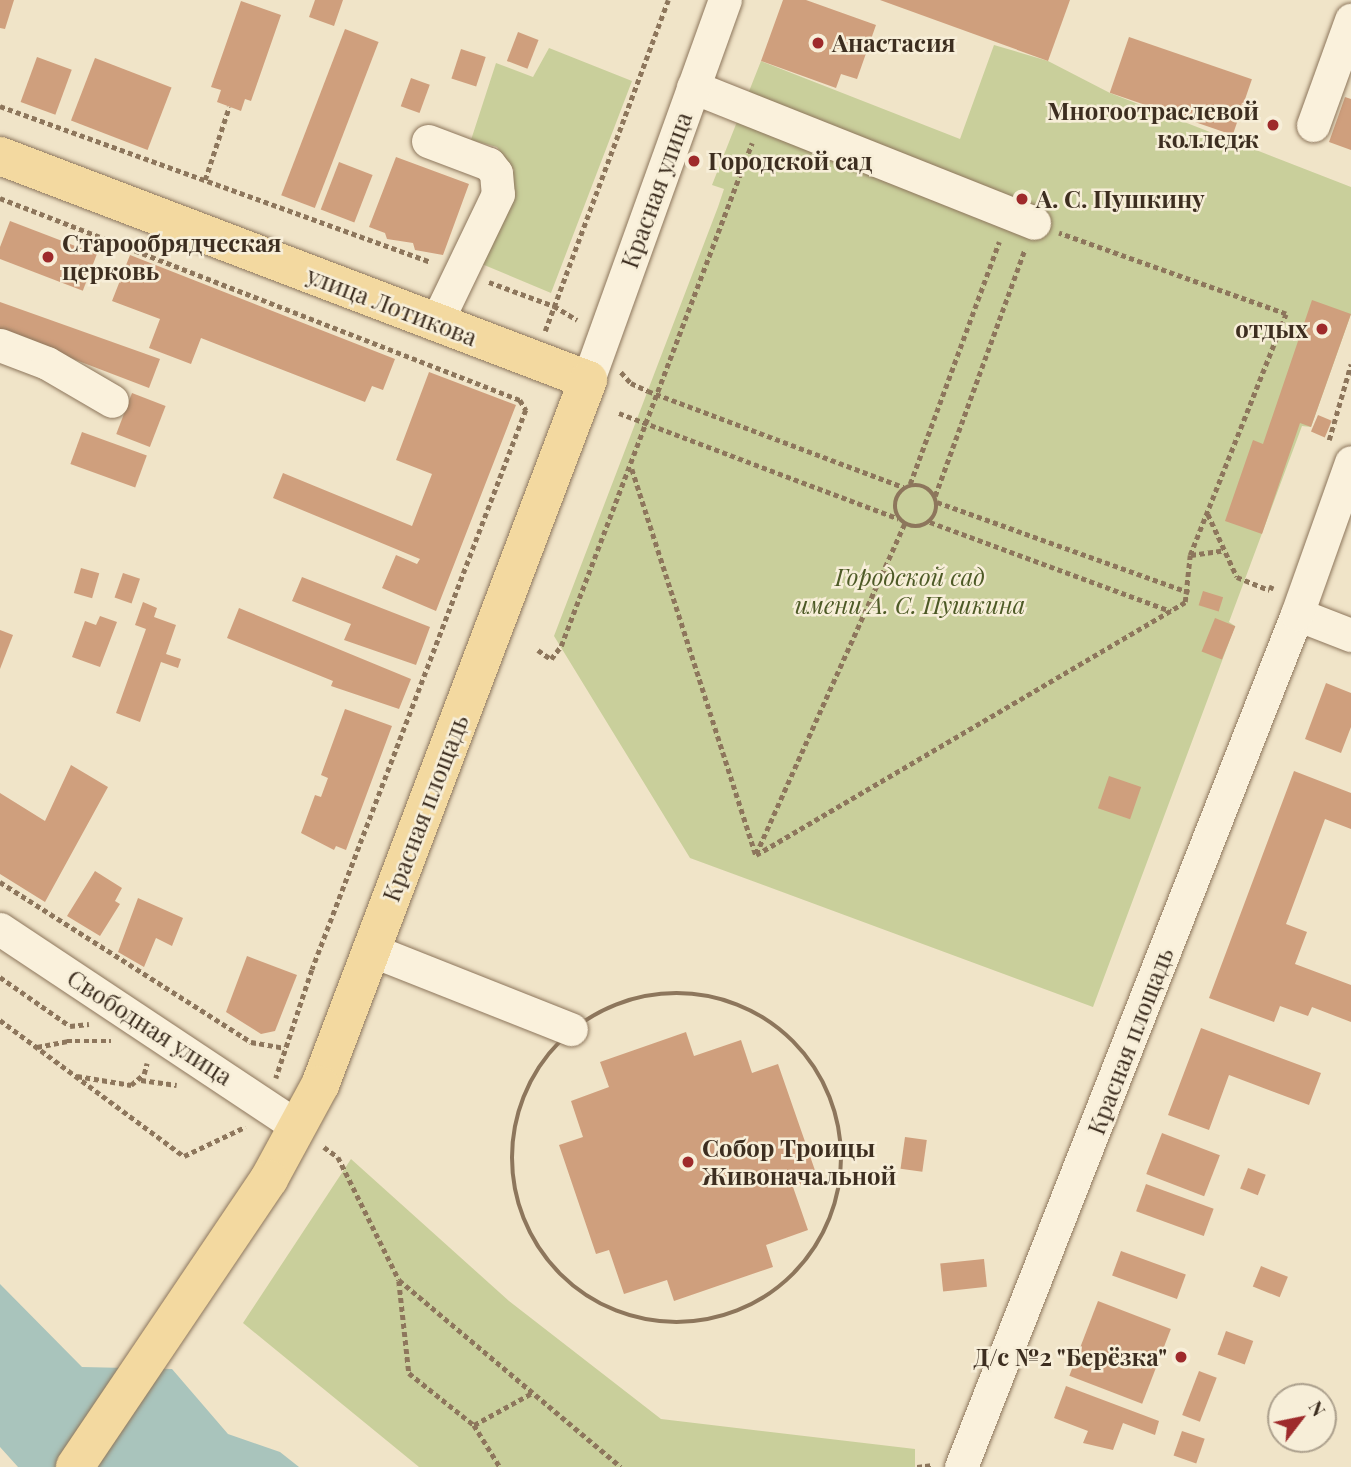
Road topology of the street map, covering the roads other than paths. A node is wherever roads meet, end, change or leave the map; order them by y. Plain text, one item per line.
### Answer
1 (725, 0) edge
2 (1348, 0) edge
3 (1351, 5) edge
4 (1351, 20) edge
5 (693, 87) junction
6 (1313, 125) dead end
7 (428, 141) dead end
8 (0, 156) edge
9 (1022, 218) road end
10 (436, 323) junction
11 (0, 345) edge
12 (594, 363) junction
13 (112, 401) dead end
14 (1351, 462) edge
15 (1297, 614) junction
16 (1351, 635) edge
17 (0, 929) edge
18 (371, 950) junction
19 (571, 1029) road end
20 (284, 1116) junction
21 (75, 1467) edge
22 (961, 1467) edge

1 - 5 street, Красная улица
2 - 3 street
4 - 6 street
5 - 9 street
5 - 12 street, Красная улица
7 - 10 street
8 - 10 main road, улица Лотикова
10 - 12 main road, улица Лотикова
11 - 13 street
12 - 18 main road, Красная площадь
14 - 15 street, Красная площадь
15 - 16 street
15 - 22 street, Красная площадь
17 - 20 street, Свободная улица
18 - 19 street
18 - 20 main road, Красная площадь
20 - 21 main road, Красная площадь

